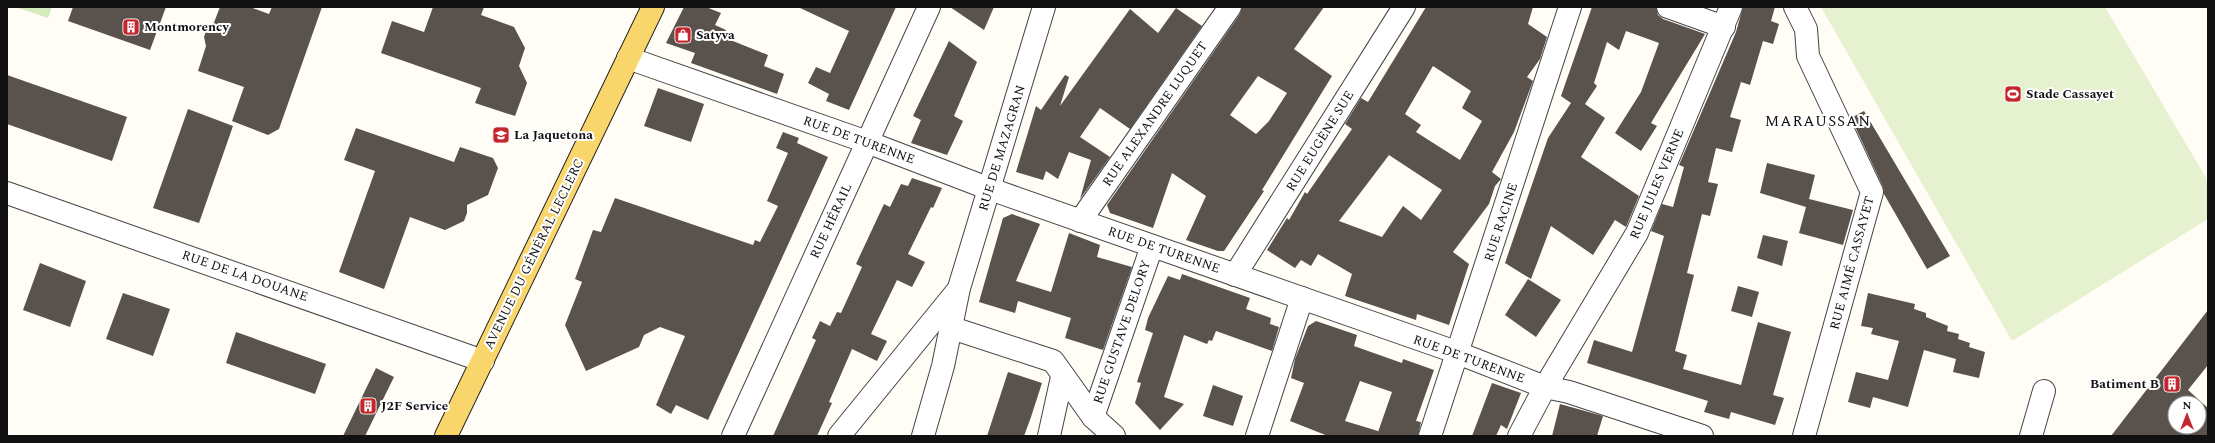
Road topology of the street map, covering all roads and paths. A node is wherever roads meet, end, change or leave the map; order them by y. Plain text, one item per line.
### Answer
1 (653, 7) edge
2 (929, 7) edge
3 (1044, 7) edge
4 (1230, 7) edge
5 (1404, 7) edge
6 (1570, 7) edge
7 (1668, 7) edge
8 (1795, 7) edge
9 (1727, 17) edge
10 (628, 58) junction
11 (867, 142) junction
12 (990, 189) junction
13 (7, 193) edge
14 (1080, 221) junction
15 (1152, 246) junction
16 (1235, 275) junction
17 (959, 288) junction
18 (1302, 298) junction
19 (952, 328) junction
20 (1458, 353) junction
21 (483, 361) junction
22 (1062, 377) junction
23 (1545, 387) junction
24 (2044, 391) dead end
25 (1093, 417) junction
26 (446, 436) edge
27 (733, 436) edge
28 (839, 436) edge
29 (923, 436) edge
30 (1049, 436) edge
31 (1114, 436) edge
32 (1258, 436) edge
33 (1430, 436) edge
34 (1519, 436) edge
35 (1702, 436) edge
36 (1804, 436) edge
37 (2031, 436) edge

1 - 10 main road, AVENUE DU GÉNÉRAL LECLERC
2 - 11 street, RUE HÉRAIL
3 - 12 street, RUE DE MAZAGRAN
4 - 14 street, RUE ALEXANDRE LUQUET
5 - 16 street, RUE EUGÈNE SUE
6 - 20 street, RUE RACINE
7 - 9 street
8 - 36 street, RUE AIMÉ CASSAYET
9 - 23 street, RUE JULES VERNE
10 - 11 street, RUE DE TURENNE
10 - 21 main road, AVENUE DU GÉNÉRAL LECLERC
11 - 12 street, RUE DE TURENNE
11 - 27 street, RUE HÉRAIL
12 - 14 street, RUE DE TURENNE
12 - 17 street, RUE DE MAZAGRAN
13 - 21 street, RUE DE LA DOUANE
14 - 15 street, RUE DE TURENNE
15 - 16 street, RUE DE TURENNE
15 - 25 street, RUE GUSTAVE DELORY
16 - 18 street, RUE DE TURENNE
17 - 19 street, RUE DE MAZAGRAN
17 - 28 street, RUE DE MAZAGRAN
18 - 20 street, RUE DE TURENNE
18 - 32 street
19 - 22 street
19 - 29 street, RUE DE MAZAGRAN
20 - 23 street, RUE DE TURENNE
20 - 33 street, RUE RACINE
21 - 26 main road, AVENUE DU GÉNÉRAL LECLERC
22 - 25 street
22 - 30 street
23 - 34 street, RUE JULES VERNE
23 - 35 street, RUE DE TURENNE
24 - 37 street
25 - 31 street

